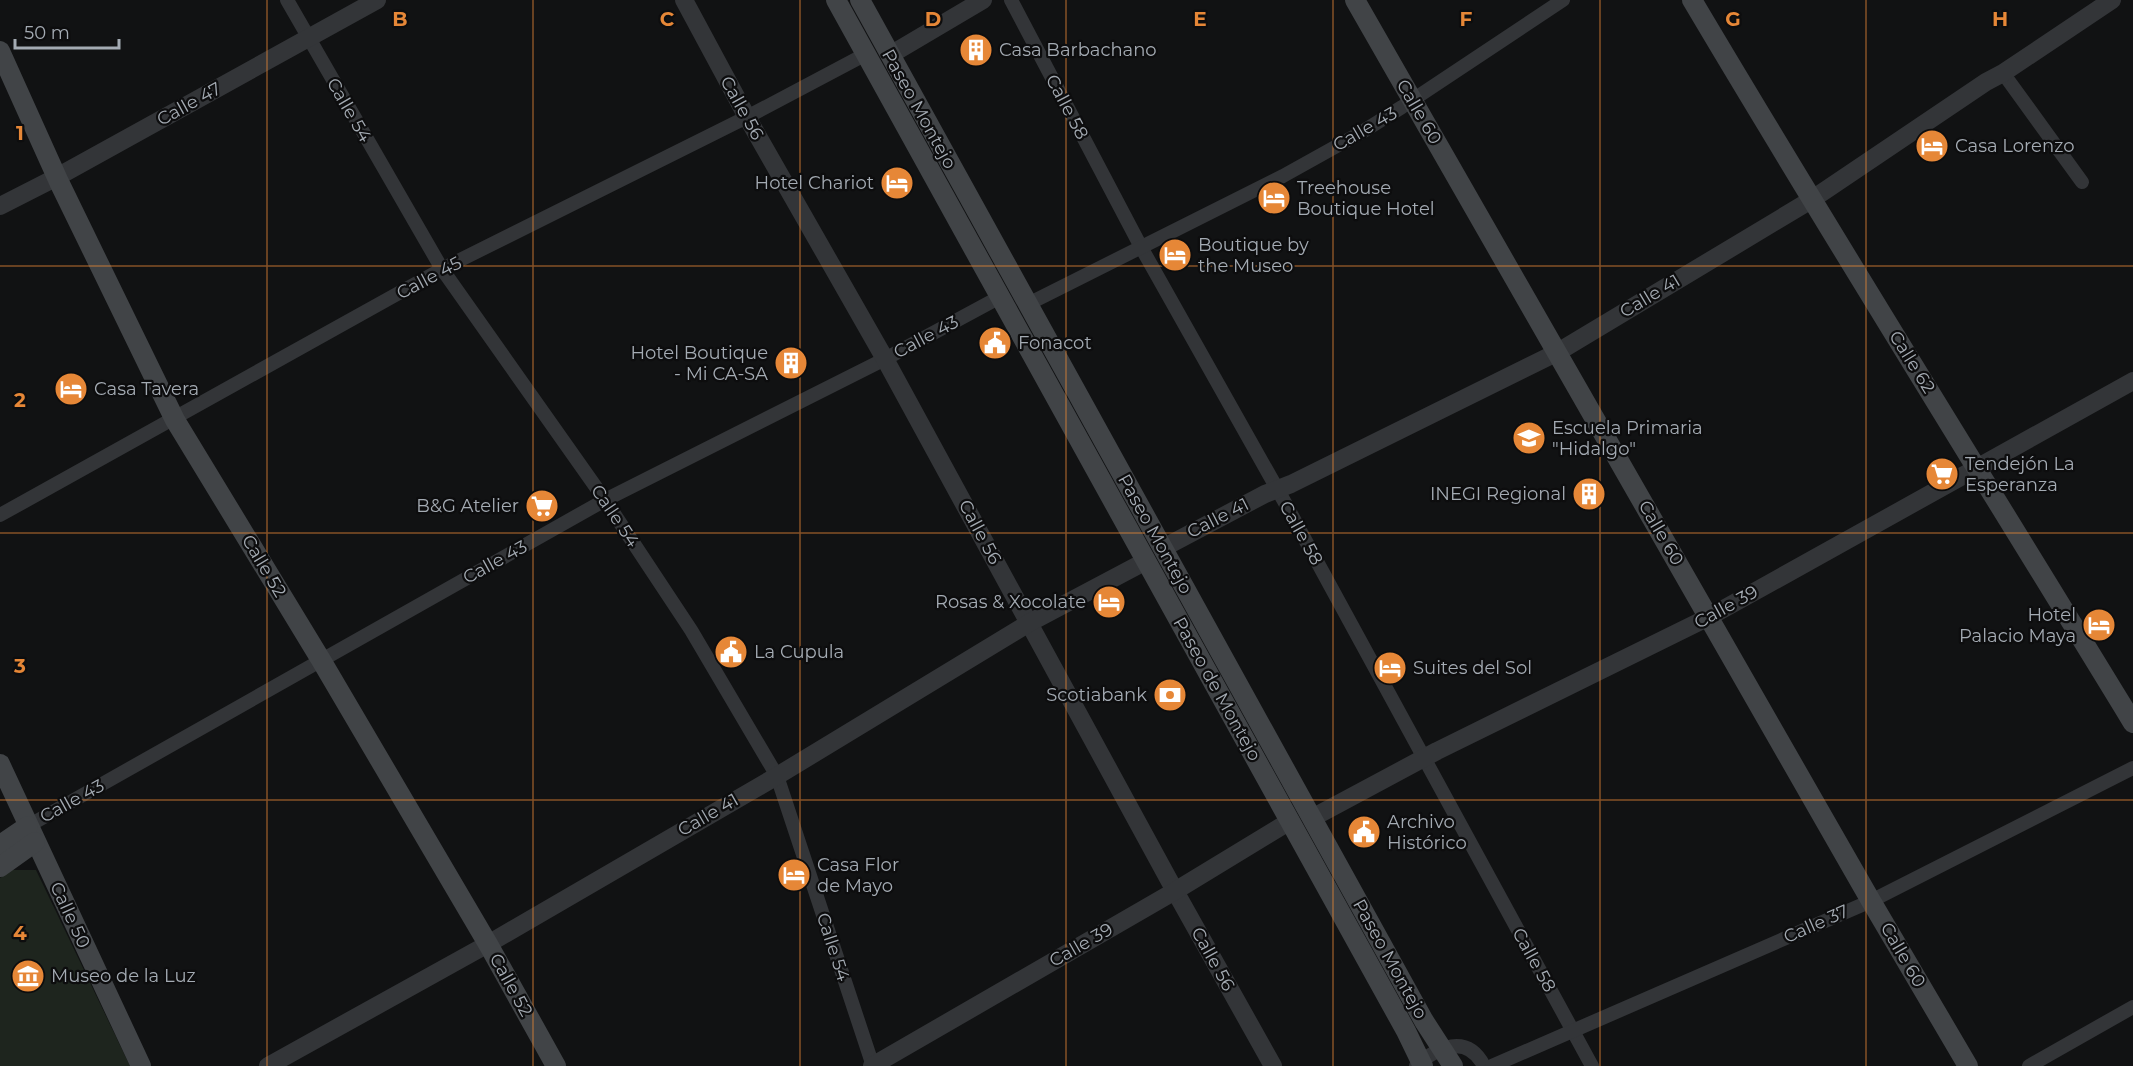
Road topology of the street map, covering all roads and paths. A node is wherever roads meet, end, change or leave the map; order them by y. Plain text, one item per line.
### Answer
1 (287, 0) edge
2 (377, 0) edge
3 (684, 0) edge
4 (836, 0) edge
5 (860, 0) edge
6 (983, 0) edge
7 (1011, 0) edge
8 (1355, 0) edge
9 (1563, 0) edge
10 (1692, 0) edge
11 (2112, 0) edge
12 (308, 38) junction
13 (0, 51) edge
14 (866, 54) junction
15 (890, 55) junction
16 (2002, 74) junction
17 (1412, 100) junction
18 (747, 117) junction
19 (57, 177) junction
20 (2082, 182) dead end
21 (1811, 200) junction
22 (0, 206) edge
23 (1141, 247) junction
24 (442, 269) junction
25 (1000, 297) junction
26 (1028, 304) junction
27 (1558, 352) junction
28 (885, 359) junction
29 (2133, 381) edge
30 (175, 420) junction
31 (1978, 469) junction
32 (1277, 490) junction
33 (606, 500) junction
34 (0, 515) edge
35 (1163, 549) junction
36 (1146, 561) junction
37 (1709, 617) junction
38 (1029, 623) junction
39 (321, 660) junction
40 (2133, 723) edge
41 (1424, 758) junction
42 (0, 764) edge
43 (2133, 768) edge
44 (777, 776) junction
45 (1311, 818) junction
46 (1290, 821) junction
47 (32, 834) junction
48 (0, 845) edge
49 (0, 867) edge
50 (1174, 891) junction
51 (1871, 901) junction
52 (488, 944) junction
53 (2133, 1007) edge
54 (1573, 1030) junction
55 (1406, 1031) joint
56 (1441, 1049) junction
57 (1420, 1065) edge
58 (141, 1066) edge
59 (268, 1066) edge
60 (556, 1066) edge
61 (873, 1066) edge
62 (1273, 1066) edge
63 (1453, 1066) edge
64 (1484, 1066) edge
65 (1492, 1066) edge
66 (1592, 1066) edge
67 (1968, 1066) edge
68 (2029, 1066) edge

1 - 12 street, Calle 54
2 - 12 street, Calle 47
3 - 18 street, Calle 56
4 - 14 main road, Paseo de Montejo
5 - 15 main road, Paseo Montejo
6 - 15 street
7 - 23 street, Calle 58
8 - 17 main road, Calle 60
9 - 17 street, Calle 43
10 - 21 main road, Calle 62
11 - 16 street, Calle 41
12 - 19 street, Calle 47
12 - 24 street, Calle 54
13 - 19 main road, Calle 52
14 - 18 street, Calle 45
14 - 25 main road, Paseo de Montejo
15 - 26 main road, Paseo Montejo
16 - 20 street
16 - 21 street, Calle 41
17 - 23 street, Calle 43
17 - 27 main road, Calle 60
18 - 24 street, Calle 45
18 - 28 street, Calle 56
19 - 22 street, Calle 47
19 - 30 main road, Calle 52
21 - 27 street, Calle 41
21 - 31 main road, Calle 62
23 - 26 street, Calle 43
23 - 32 street, Calle 58
24 - 30 street, Calle 45
24 - 33 street, Calle 54
25 - 28 street, Calle 43
25 - 36 main road, Paseo de Montejo
26 - 35 main road, Paseo Montejo
27 - 32 street, Calle 41
27 - 37 main road, Calle 60
28 - 33 street, Calle 43
28 - 38 street, Calle 56
29 - 31 street, Calle 39
30 - 34 street, Calle 45
30 - 39 main road, Calle 52
31 - 37 street, Calle 39
31 - 40 main road, Calle 62
32 - 35 street, Calle 41
32 - 41 street, Calle 58
33 - 39 street, Calle 43
33 - 44 street, Calle 54
35 - 45 main road, Paseo Montejo
36 - 38 street, Calle 41
36 - 46 main road, Paseo de Montejo
37 - 41 street, Calle 39
37 - 51 main road, Calle 60
38 - 44 street, Calle 41
38 - 50 street, Calle 56
39 - 47 street, Calle 43
39 - 52 main road, Calle 52
41 - 45 street, Calle 39
41 - 54 street, Calle 58
42 - 47 main road, Calle 50
43 - 51 street, Calle 37
44 - 52 street, Calle 41
44 - 61 street, Calle 54
45 - 56 main road, Paseo Montejo
46 - 50 street, Calle 39
46 - 55 main road, Paseo de Montejo
47 - 48 main road, Calle 43
47 - 49 main road, Calle 43
47 - 58 main road, Calle 50
50 - 61 street, Calle 39
50 - 62 street, Calle 56
51 - 54 street, Calle 37
51 - 67 main road, Calle 60
52 - 59 street, Calle 41
52 - 60 main road, Calle 52
53 - 68 street
54 - 65 street, Calle 37
54 - 66 street, Calle 58
55 - 57 main road, Paseo Montejo
56 - 57 street
56 - 63 main road, Paseo Montejo
56 - 64 street

